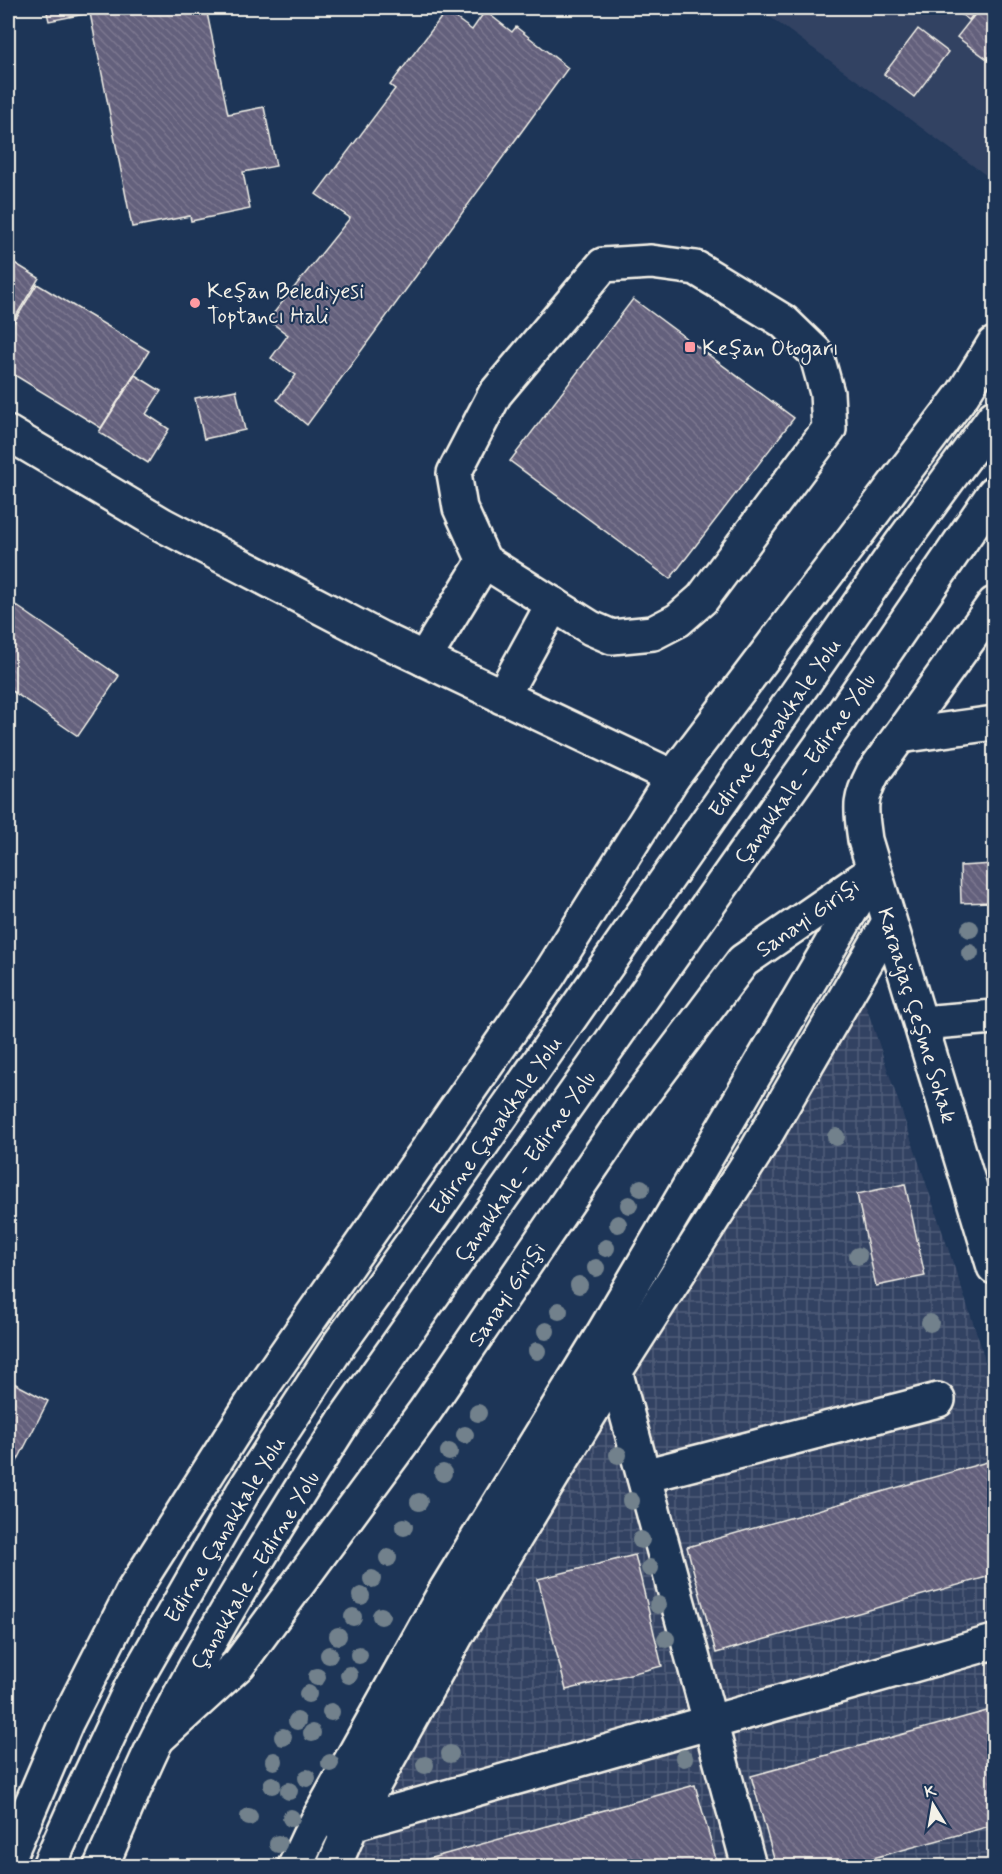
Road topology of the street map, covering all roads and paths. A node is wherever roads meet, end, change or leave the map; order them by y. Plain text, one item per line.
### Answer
1 (994, 344) edge
2 (994, 417) edge
3 (8, 433) edge
4 (994, 493) edge
5 (484, 561) junction
6 (553, 604) junction
7 (994, 604) edge
8 (424, 659) junction
9 (502, 697) junction
10 (994, 723) edge
11 (900, 736) junction
12 (673, 777) junction
13 (874, 871) junction
14 (889, 922) junction
15 (994, 1017) edge
16 (921, 1023) junction
17 (994, 1267) edge
18 (604, 1332) junction
19 (615, 1372) junction
20 (938, 1400) dead end
21 (644, 1476) junction
22 (994, 1642) edge
23 (711, 1722) junction
24 (157, 1739) junction
25 (352, 1824) junction
26 (309, 1836) junction
27 (9, 1851) edge
28 (49, 1866) edge
29 (101, 1866) edge
30 (295, 1866) edge
31 (319, 1866) edge
32 (334, 1866) edge
33 (749, 1866) edge

1 - 12 main road
2 - 28 main road, Edirne Çanakkale Yolu
3 - 8 main road
4 - 24 main road, Çanakkale - Edirne Yolu
5 - 6 main road
5 - 6 main road
5 - 8 main road
6 - 9 main road
7 - 11 main road, Karaağaç Çeşme Sokak
8 - 9 main road
9 - 12 main road
10 - 11 main road
11 - 13 main road, Karaağaç Çeşme Sokak
12 - 27 main road
13 - 14 main road, Karaağaç Çeşme Sokak
13 - 18 main road
13 - 24 main road, Sanayi Girişi
14 - 16 main road, Karaağaç Çeşme Sokak
14 - 19 main road
15 - 16 main road
16 - 17 main road, Karaağaç Çeşme Sokak
18 - 19 main road
18 - 26 main road
19 - 21 main road
19 - 25 main road
20 - 21 main road
21 - 23 main road
22 - 23 main road
23 - 25 main road
23 - 33 main road
24 - 29 main road, Çanakkale - Edirne Yolu
25 - 26 main road
25 - 32 main road
26 - 30 main road
26 - 31 main road

